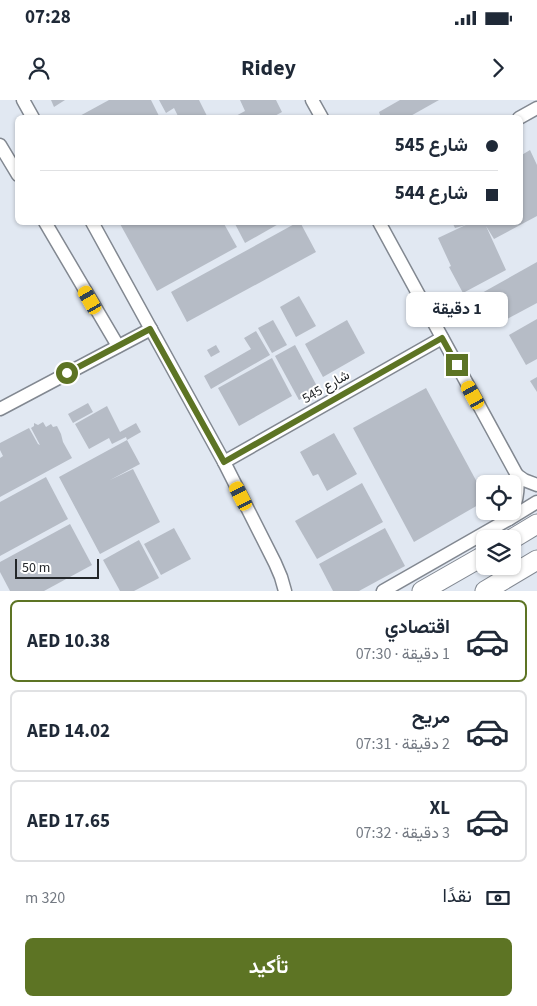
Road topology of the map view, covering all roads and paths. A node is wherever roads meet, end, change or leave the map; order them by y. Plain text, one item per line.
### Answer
1 (24, 100) edge
2 (312, 100) edge
3 (537, 108) edge
4 (32, 115) edge
5 (320, 115) edge
6 (523, 116) edge
7 (0, 144) edge
8 (15, 170) edge
9 (47, 225) edge
10 (94, 225) edge
11 (381, 225) edge
12 (150, 329) junction
13 (442, 338) junction
14 (118, 346) junction
15 (0, 410) edge
16 (224, 462) junction
17 (517, 475) edge
18 (521, 478) edge
19 (537, 485) edge
20 (537, 502) edge
21 (521, 512) edge
22 (507, 520) edge
23 (537, 524) edge
24 (521, 534) edge
25 (476, 560) edge
26 (537, 560) edge
27 (521, 570) edge
28 (537, 570) edge
29 (521, 572) edge
30 (513, 575) edge
31 (285, 591) edge
32 (383, 591) edge
33 (422, 591) edge
34 (485, 591) edge

1 - 4 street
2 - 5 street
3 - 6 street
7 - 8 street
9 - 14 street
10 - 12 street
11 - 13 street
12 - 14 street
12 - 16 street
13 - 16 street, شارع 545
13 - 17 street
14 - 15 street
16 - 31 street
18 - 19 street
20 - 21 street
22 - 32 street
23 - 24 street
25 - 33 street
26 - 27 street
28 - 29 street
30 - 34 street

